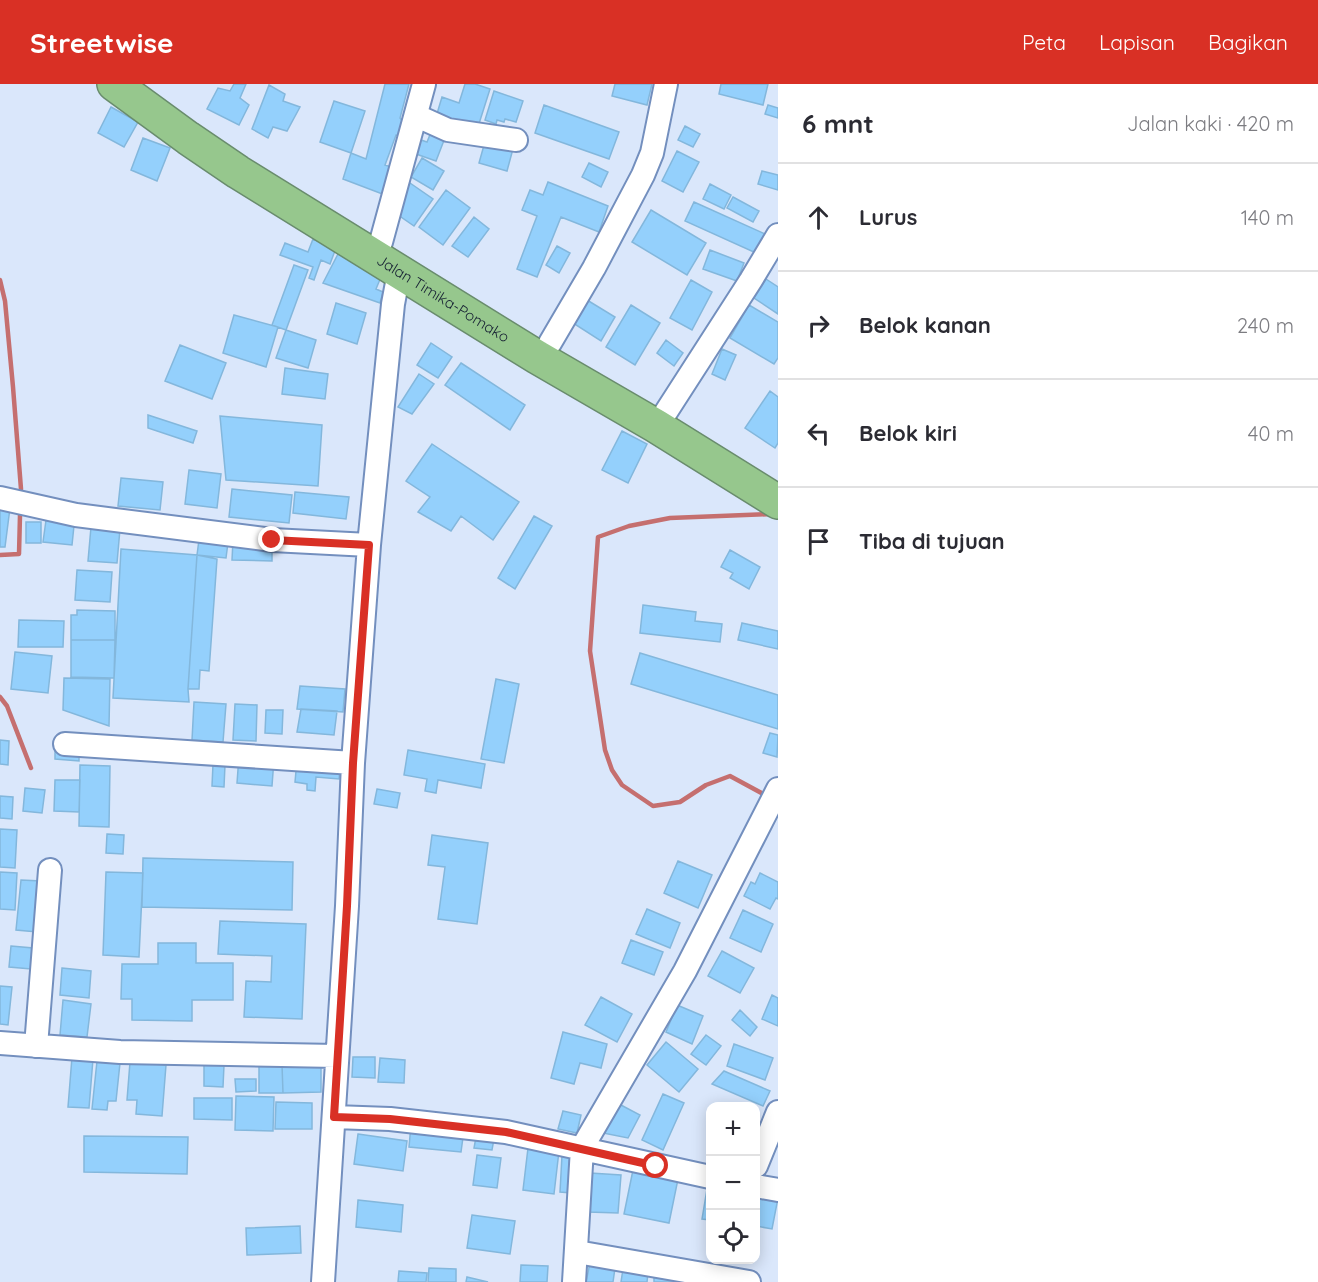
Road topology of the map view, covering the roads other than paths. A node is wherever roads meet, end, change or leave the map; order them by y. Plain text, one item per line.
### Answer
1 (114, 84) edge
2 (138, 84) edge
3 (424, 84) edge
4 (666, 84) edge
5 (417, 116) junction
6 (516, 140) dead end
7 (778, 235) edge
8 (381, 242) junction
9 (399, 272) junction
10 (550, 343) junction
11 (666, 412) junction
12 (778, 478) edge
13 (0, 498) edge
14 (778, 502) edge
15 (369, 545) junction
16 (65, 744) dead end
17 (353, 763) junction
18 (773, 799) edge
19 (50, 870) dead end
20 (0, 1043) edge
21 (36, 1046) junction
22 (337, 1056) junction
23 (778, 1112) edge
24 (334, 1117) junction
25 (582, 1148) junction
26 (760, 1156) edge
27 (706, 1176) edge
28 (760, 1187) edge
29 (778, 1190) edge
30 (577, 1252) junction
31 (323, 1282) edge
32 (574, 1282) edge
33 (748, 1282) edge

1 - 9 highway, Jalan Timika-Pomako
2 - 8 highway, Jalan Timika-Pomako
3 - 5 street
4 - 10 street
5 - 6 street
5 - 8 street
7 - 11 street
8 - 10 highway, Jalan Timika-Pomako
9 - 14 highway, Jalan Timika-Pomako
9 - 15 street
10 - 11 highway, Jalan Timika-Pomako
11 - 12 highway, Jalan Timika-Pomako
13 - 15 street
15 - 17 street
16 - 17 street
17 - 22 street
18 - 25 street
19 - 21 street
20 - 21 street
21 - 22 street
22 - 24 street
23 - 26 street
24 - 25 street
24 - 31 street
25 - 27 street
25 - 30 street
28 - 29 street
30 - 32 street
30 - 33 street

